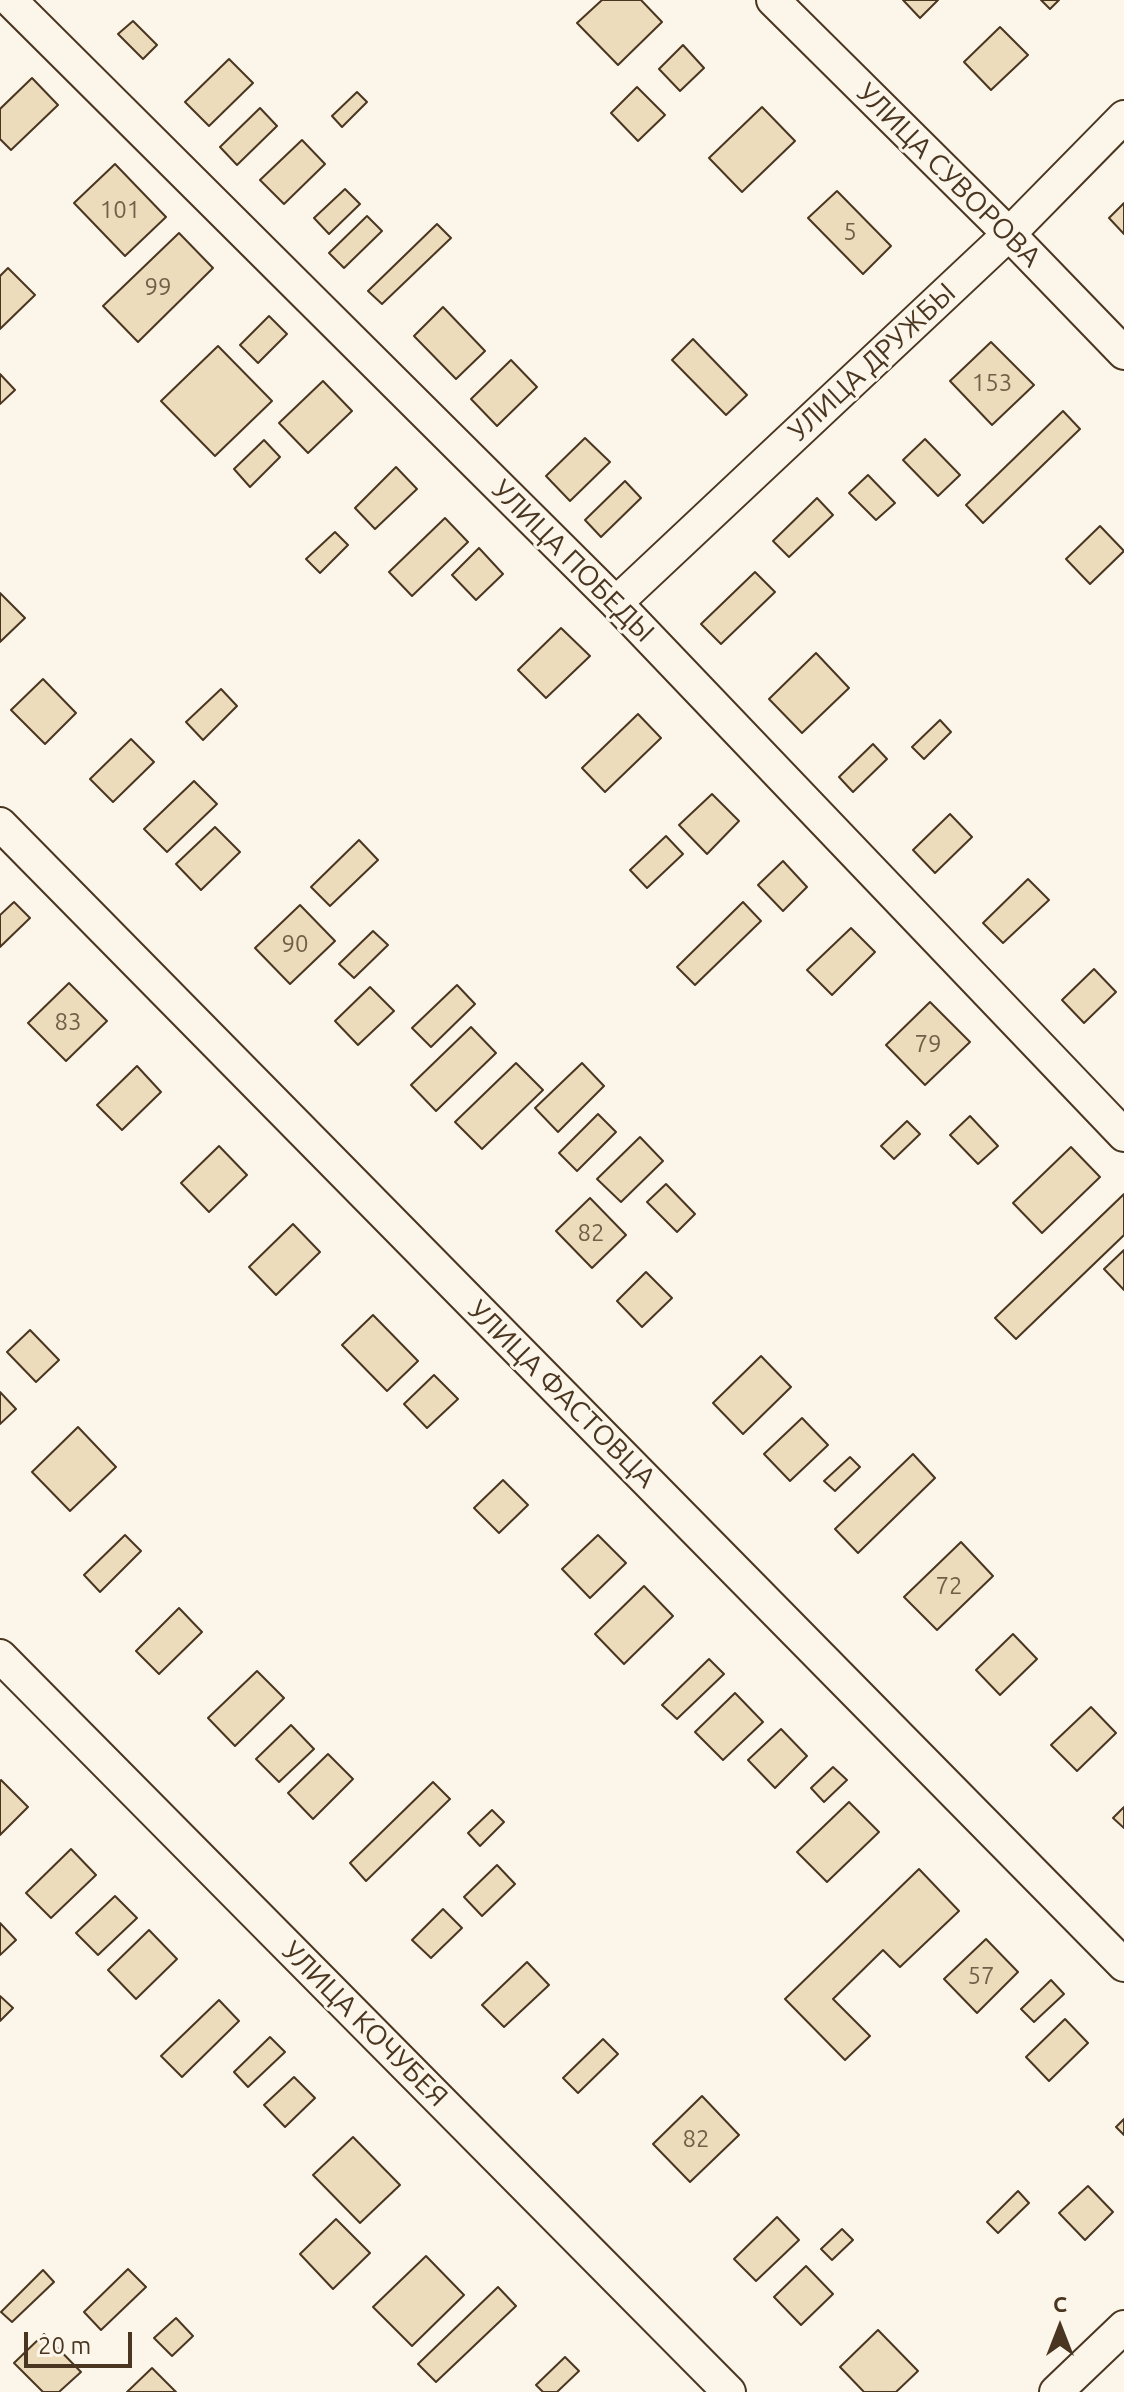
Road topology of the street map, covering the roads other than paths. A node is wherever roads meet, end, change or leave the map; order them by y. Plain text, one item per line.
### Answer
1 (10, 0) edge
2 (773, 0) edge
3 (1124, 117) edge
4 (1009, 234) junction
5 (1124, 353) edge
6 (616, 603) junction
7 (0, 824) edge
8 (1124, 1135) edge
9 (0, 1656) edge
10 (1124, 1965) edge
11 (1124, 2327) edge
12 (729, 2392) edge
13 (1056, 2392) edge

1 - 6 street, УЛИЦА ПОБЕДЫ
2 - 4 street, УЛИЦА СУВОРОВА
3 - 4 street, УЛИЦА ДРУЖБЫ
4 - 5 street, УЛИЦА СУВОРОВА
4 - 6 street, УЛИЦА ДРУЖБЫ
6 - 8 street, УЛИЦА ПОБЕДЫ
7 - 10 street, УЛИЦА ФАСТОВЦА
9 - 12 street, УЛИЦА КОЧУБЕЯ
11 - 13 street

